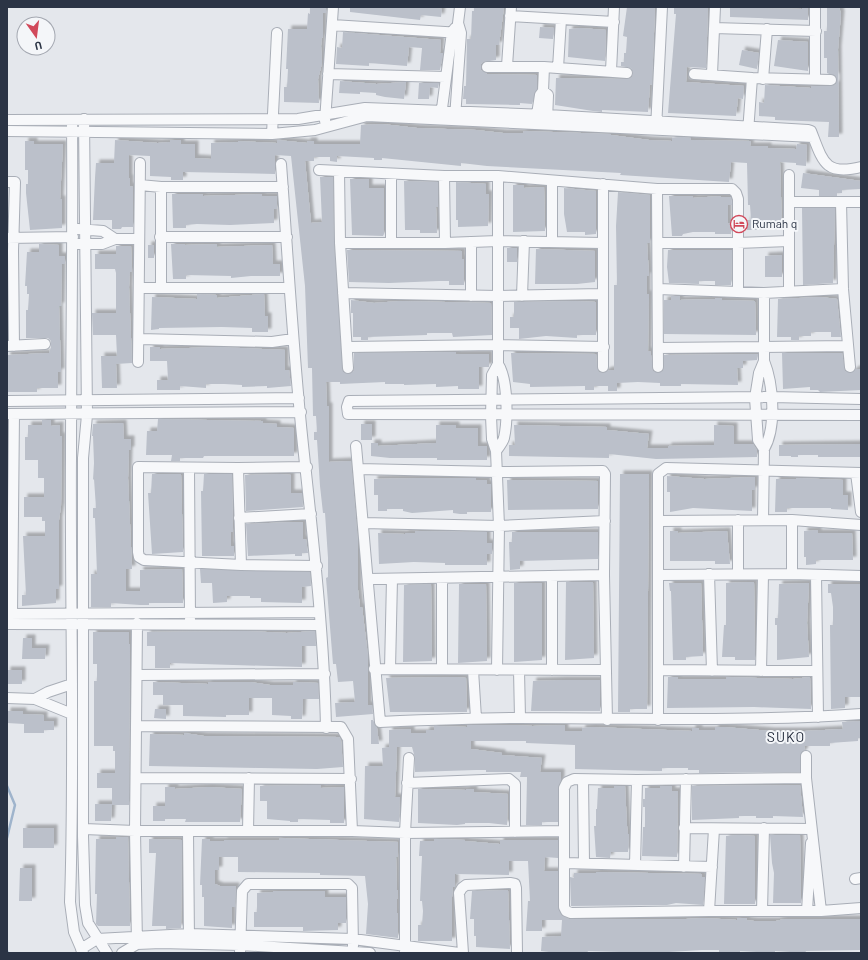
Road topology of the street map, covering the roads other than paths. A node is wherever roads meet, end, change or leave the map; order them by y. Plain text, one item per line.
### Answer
1 (333, 7) edge
2 (460, 7) edge
3 (614, 7) edge
4 (662, 7) edge
5 (715, 7) edge
6 (815, 7) edge
7 (511, 12) edge
8 (561, 19) junction
9 (614, 22) junction
10 (332, 25) junction
11 (714, 28) junction
12 (457, 29) junction
13 (767, 29) junction
14 (816, 30) junction
15 (277, 33) dead end
16 (507, 66) junction
17 (487, 67) dead end
18 (544, 67) junction
19 (558, 68) junction
20 (611, 71) junction
21 (627, 73) dead end
22 (328, 74) junction
23 (694, 74) dead end
24 (712, 74) junction
25 (446, 77) junction
26 (752, 78) junction
27 (763, 79) junction
28 (815, 80) junction
29 (831, 80) dead end
30 (324, 115) junction
31 (441, 115) junction
32 (455, 116) junction
33 (272, 118) junction
34 (84, 119) junction
35 (542, 119) junction
36 (7, 120) edge
37 (72, 120) junction
38 (656, 126) junction
39 (326, 127) junction
40 (7, 131) edge
41 (748, 131) junction
42 (72, 132) junction
43 (84, 132) junction
44 (272, 134) junction
45 (140, 163) dead end
46 (281, 164) dead end
47 (861, 167) edge
48 (319, 170) dead end
49 (339, 171) junction
50 (391, 174) junction
51 (789, 175) dead end
52 (444, 176) junction
53 (498, 176) junction
54 (552, 181) junction
55 (7, 182) edge
56 (603, 184) junction
57 (140, 185) junction
58 (160, 187) junction
59 (283, 187) junction
60 (657, 189) junction
61 (789, 202) junction
62 (841, 202) junction
63 (861, 202) edge
64 (85, 229) junction
65 (73, 237) junction
66 (160, 237) junction
67 (286, 237) junction
68 (10, 238) edge
69 (115, 239) junction
70 (140, 239) junction
71 (498, 241) junction
72 (524, 241) junction
73 (789, 241) junction
74 (471, 242) junction
75 (552, 242) junction
76 (340, 243) junction
77 (391, 243) junction
78 (445, 243) junction
79 (602, 243) junction
80 (658, 243) junction
81 (737, 243) junction
82 (85, 244) junction
83 (10, 251) edge
84 (140, 288) junction
85 (161, 288) junction
86 (289, 288) junction
87 (658, 289) junction
88 (843, 289) junction
89 (738, 292) junction
90 (789, 292) junction
91 (343, 293) junction
92 (764, 293) junction
93 (602, 294) junction
94 (471, 296) junction
95 (498, 296) junction
96 (522, 296) junction
97 (139, 339) junction
98 (293, 340) junction
99 (45, 344) dead end
100 (497, 345) junction
101 (10, 346) edge
102 (848, 346) junction
103 (348, 347) junction
104 (604, 347) junction
105 (658, 348) junction
106 (764, 348) junction
107 (764, 361) junction
108 (138, 362) dead end
109 (498, 364) junction
110 (850, 366) dead end
111 (603, 367) dead end
112 (658, 367) dead end
113 (348, 368) dead end
114 (755, 398) junction
115 (772, 398) junction
116 (861, 399) edge
117 (7, 401) edge
118 (300, 405) junction
119 (72, 407) junction
120 (87, 407) junction
121 (492, 407) junction
122 (506, 407) junction
123 (11, 414) edge
124 (756, 414) junction
125 (771, 414) junction
126 (861, 415) edge
127 (356, 446) dead end
128 (764, 449) junction
129 (496, 451) junction
130 (307, 467) junction
131 (189, 468) junction
132 (238, 468) junction
133 (358, 469) junction
134 (764, 470) junction
135 (497, 472) junction
136 (858, 473) edge
137 (861, 512) edge
138 (311, 514) junction
139 (240, 518) junction
140 (738, 520) junction
141 (763, 520) junction
142 (792, 520) junction
143 (605, 521) junction
144 (659, 522) junction
145 (363, 523) junction
146 (861, 524) edge
147 (499, 526) junction
148 (10, 562) edge
149 (189, 564) junction
150 (241, 565) junction
151 (317, 566) junction
152 (710, 574) junction
153 (738, 574) junction
154 (792, 574) junction
155 (604, 575) junction
156 (659, 575) junction
157 (764, 575) junction
158 (816, 575) junction
159 (499, 576) junction
160 (552, 576) junction
161 (861, 576) edge
162 (442, 578) junction
163 (368, 579) junction
164 (392, 579) junction
165 (190, 612) junction
166 (319, 612) junction
167 (84, 613) junction
168 (10, 614) edge
169 (73, 618) junction
170 (137, 623) junction
171 (7, 624) edge
172 (84, 624) junction
173 (190, 624) junction
174 (320, 625) junction
175 (390, 668) junction
176 (374, 669) junction
177 (442, 669) junction
178 (473, 670) junction
179 (497, 670) junction
180 (519, 670) junction
181 (552, 670) junction
182 (606, 670) junction
183 (658, 670) junction
184 (712, 671) junction
185 (817, 671) junction
186 (761, 672) junction
187 (325, 674) junction
188 (138, 675) junction
189 (72, 684) junction
190 (7, 698) edge
191 (35, 699) junction
192 (72, 714) junction
193 (861, 714) edge
194 (818, 717) junction
195 (476, 718) junction
196 (520, 718) junction
197 (607, 720) junction
198 (658, 720) junction
199 (137, 726) junction
200 (326, 728) junction
201 (806, 756) dead end
202 (409, 758) dead end
203 (137, 778) junction
204 (249, 778) junction
205 (806, 778) junction
206 (351, 779) junction
207 (686, 779) junction
208 (583, 780) junction
209 (637, 780) junction
210 (407, 783) junction
211 (70, 814) junction
212 (84, 815) junction
213 (684, 828) junction
214 (764, 828) junction
215 (714, 829) junction
216 (136, 831) junction
217 (188, 831) junction
218 (248, 831) junction
219 (352, 831) junction
220 (564, 831) junction
221 (515, 832) junction
222 (83, 833) junction
223 (812, 833) junction
224 (405, 834) junction
225 (70, 836) junction
226 (565, 863) junction
227 (584, 863) junction
228 (635, 865) junction
229 (684, 867) junction
230 (712, 867) junction
231 (861, 908) edge
232 (709, 910) junction
233 (762, 911) junction
234 (807, 911) junction
235 (821, 911) junction
236 (97, 939) junction
237 (189, 939) junction
238 (353, 939) junction
239 (137, 940) junction
240 (240, 944) edge
241 (405, 949) edge
242 (82, 951) edge
243 (353, 952) edge
244 (107, 953) edge
245 (122, 953) edge
246 (370, 953) edge
247 (459, 953) edge
248 (463, 953) edge
249 (517, 953) edge

1 - 10 street
2 - 12 street
3 - 9 street
4 - 38 street
5 - 11 street
6 - 14 street
7 - 8 street
7 - 16 street
8 - 9 street
8 - 19 street
9 - 20 street
10 - 12 street
10 - 22 street
11 - 13 street
11 - 24 street
12 - 25 street
12 - 32 street
13 - 14 street
13 - 27 street
14 - 28 street
15 - 33 street
16 - 17 street
16 - 18 street
18 - 19 street
18 - 35 street
19 - 20 street
20 - 21 street
22 - 25 street
22 - 30 street
23 - 24 street
24 - 26 street
25 - 31 street
26 - 27 street
26 - 41 street
27 - 28 street
28 - 29 street
30 - 31 street
30 - 33 street
30 - 39 street
31 - 32 street
31 - 39 street
32 - 35 street
33 - 34 street
33 - 44 street
34 - 37 street
34 - 43 street
35 - 38 street
36 - 37 street
37 - 42 street
38 - 41 street
39 - 44 street
40 - 42 street
41 - 47 street
42 - 43 street
42 - 65 street
43 - 44 street
43 - 64 street
45 - 57 street
46 - 59 street
48 - 49 street
49 - 50 street
49 - 76 street
50 - 52 street
50 - 77 street
51 - 61 street
52 - 53 street
52 - 78 street
53 - 54 street
53 - 71 street
54 - 56 street
54 - 75 street
55 - 68 street
56 - 60 street
56 - 79 street
57 - 58 street
57 - 70 street
58 - 59 street
58 - 66 street
59 - 67 street
60 - 80 street
60 - 81 street
61 - 62 street
61 - 73 street
62 - 63 street
62 - 88 street
64 - 65 street
64 - 69 street
64 - 82 street
65 - 68 street
65 - 82 street
65 - 119 street
66 - 67 street
66 - 85 street
67 - 86 street
68 - 83 street
69 - 70 street
69 - 82 street
70 - 84 street
71 - 72 street
71 - 74 street
71 - 95 street
72 - 75 street
72 - 96 street
73 - 81 street
73 - 90 street
74 - 78 street
74 - 94 street
75 - 79 street
76 - 77 street
76 - 91 street
77 - 78 street
79 - 93 street
80 - 81 street
80 - 87 street
81 - 89 street
82 - 120 street
83 - 101 street
84 - 85 street
84 - 97 street
85 - 86 street
86 - 98 street
87 - 89 street
87 - 105 street
88 - 90 street
88 - 102 street
89 - 92 street
90 - 92 street
91 - 94 street
91 - 103 street
92 - 106 street
93 - 96 street
93 - 104 street
94 - 95 street
95 - 96 street
95 - 100 street
97 - 98 street
97 - 108 street
98 - 118 street
99 - 101 street
100 - 103 street
100 - 104 street
100 - 109 street
102 - 106 street
102 - 110 street
103 - 113 street
104 - 111 street
105 - 106 street
105 - 112 street
106 - 107 street
107 - 114 street
107 - 115 street
109 - 121 street
109 - 122 street
114 - 115 street
114 - 122 street
114 - 124 street
115 - 116 street
115 - 125 street
117 - 119 street
118 - 120 street
118 - 120 street
118 - 130 street
119 - 120 street
119 - 120 street
119 - 123 street
119 - 169 street
120 - 167 street
121 - 121 street
121 - 122 street
121 - 122 street
121 - 129 street
122 - 124 street
122 - 129 street
123 - 148 street
124 - 125 street
124 - 128 street
125 - 126 street
125 - 128 street
127 - 133 street
128 - 134 street
129 - 135 street
130 - 132 street
130 - 138 street
131 - 132 street
131 - 149 street
131 - 149 street
132 - 139 street
133 - 135 street
133 - 145 street
134 - 136 street
134 - 141 street
134 - 144 street
135 - 143 street
135 - 147 street
136 - 137 street
138 - 139 street
138 - 151 street
139 - 150 street
140 - 141 street
140 - 144 street
140 - 153 street
141 - 142 street
142 - 146 street
142 - 154 street
143 - 147 street
143 - 155 street
144 - 156 street
145 - 147 street
145 - 163 street
147 - 159 street
148 - 168 street
149 - 150 street
149 - 165 street
150 - 151 street
151 - 166 street
152 - 153 street
152 - 156 street
152 - 184 street
153 - 157 street
154 - 157 street
154 - 158 street
155 - 160 street
155 - 182 street
156 - 183 street
157 - 186 street
158 - 161 street
158 - 185 street
159 - 160 street
159 - 162 street
159 - 179 street
160 - 181 street
162 - 164 street
162 - 177 street
163 - 164 street
163 - 176 street
164 - 175 street
165 - 166 street
165 - 167 street
165 - 173 street
166 - 174 street
167 - 169 street
167 - 172 street
168 - 169 street
169 - 171 street
169 - 172 street
169 - 189 street
170 - 172 street
170 - 173 street
170 - 188 street
172 - 212 street
173 - 174 street
174 - 187 street
175 - 176 street
175 - 177 street
176 - 195 street
177 - 178 street
178 - 179 street
178 - 195 street
179 - 180 street
180 - 181 street
180 - 196 street
181 - 182 street
182 - 197 street
183 - 184 street
183 - 198 street
184 - 186 street
185 - 186 street
185 - 194 street
187 - 188 street
187 - 200 street
188 - 199 street
189 - 191 street
189 - 192 street
190 - 191 street
191 - 192 street
192 - 211 street
193 - 194 street
194 - 198 street
195 - 196 street
196 - 197 street
197 - 198 street
199 - 200 street
199 - 203 street
200 - 206 street
201 - 205 street
202 - 210 street
203 - 204 street
203 - 216 street
204 - 206 street
204 - 218 street
205 - 207 street
205 - 223 street
206 - 219 street
207 - 209 street
207 - 213 street
208 - 209 street
208 - 220 street
208 - 227 street
209 - 228 street
210 - 221 street
210 - 224 street
211 - 212 street
211 - 225 street
212 - 222 street
213 - 215 street
213 - 229 street
214 - 215 street
214 - 223 street
214 - 233 street
215 - 230 street
216 - 217 street
216 - 222 street
216 - 239 street
217 - 218 street
217 - 237 street
218 - 219 street
219 - 224 street
220 - 221 street
220 - 226 street
221 - 224 street
222 - 225 street
222 - 236 street
223 - 234 street
223 - 235 street
224 - 241 street
225 - 242 street
226 - 227 street
226 - 232 street
227 - 228 street
228 - 229 street
229 - 230 street
230 - 232 street
231 - 235 street
232 - 233 street
233 - 234 street
234 - 235 street
236 - 239 street
236 - 242 street
236 - 244 street
237 - 239 street
237 - 240 street
238 - 240 street
238 - 240 street
238 - 241 street
238 - 243 street
239 - 245 street
240 - 243 street
241 - 247 street
243 - 246 street
248 - 249 street

